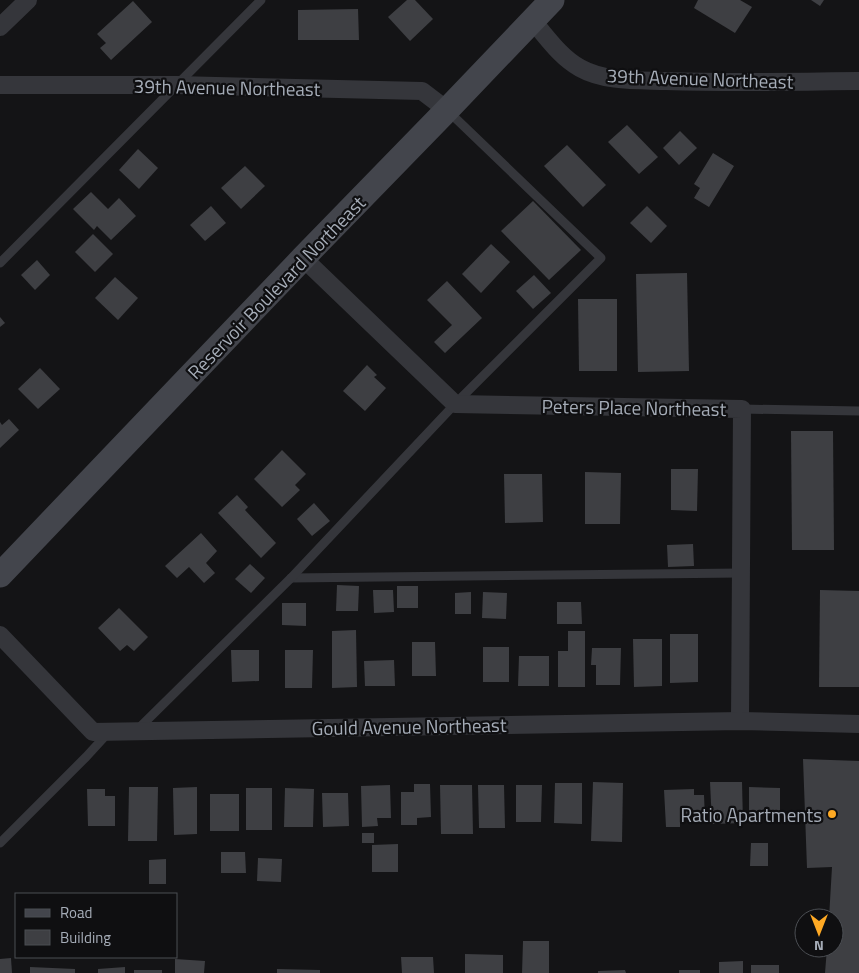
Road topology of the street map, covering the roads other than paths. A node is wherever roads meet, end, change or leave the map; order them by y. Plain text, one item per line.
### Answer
1 (28, 0) edge
2 (261, 0) edge
3 (552, 0) edge
4 (532, 20) junction
5 (0, 27) edge
6 (859, 81) edge
7 (0, 85) edge
8 (177, 85) junction
9 (448, 110) junction
10 (303, 258) junction
11 (0, 263) edge
12 (456, 404) junction
13 (742, 409) junction
14 (859, 411) edge
15 (741, 573) junction
16 (0, 575) edge
17 (291, 578) junction
18 (0, 635) edge
19 (740, 721) junction
20 (859, 724) edge
21 (109, 731) junction
22 (135, 731) junction
23 (0, 843) edge

1 - 5 street
2 - 8 lane
3 - 4 street, Reservoir Boulevard Northeast
4 - 6 street, 39th Avenue Northeast
4 - 9 street, Reservoir Boulevard Northeast
7 - 8 street, 39th Avenue Northeast
8 - 9 street, 39th Avenue Northeast
8 - 11 lane
9 - 10 street, Reservoir Boulevard Northeast
9 - 12 lane
10 - 12 street
10 - 16 street, Reservoir Boulevard Northeast
12 - 13 street, Peters Place Northeast
12 - 17 lane
13 - 14 lane
13 - 15 street, Peters Place Northeast
15 - 17 lane
15 - 19 street, Peters Place Northeast
17 - 22 lane
18 - 21 street, Gould Avenue Northeast
19 - 20 street, Gould Avenue Northeast
19 - 22 street, Gould Avenue Northeast
21 - 22 street, Gould Avenue Northeast
21 - 23 lane

